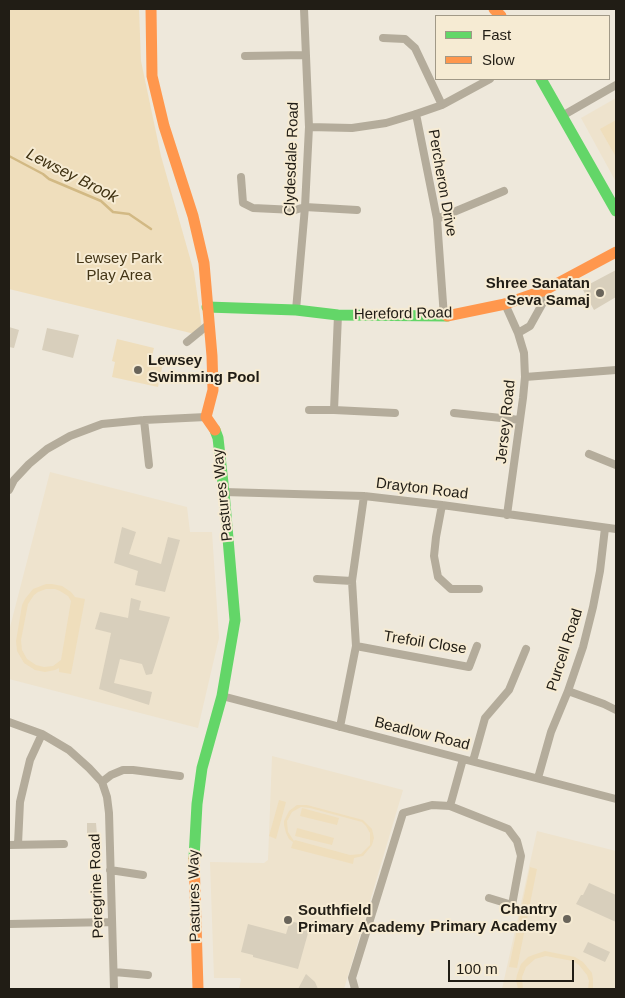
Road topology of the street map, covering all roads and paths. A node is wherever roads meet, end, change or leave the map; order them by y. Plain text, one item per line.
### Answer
1 (151, 9) edge
2 (304, 9) edge
3 (383, 38) dead end
4 (306, 55) junction
5 (245, 56) dead end
6 (488, 80) edge
7 (542, 80) edge
8 (616, 85) edge
9 (442, 104) junction
10 (416, 114) junction
11 (562, 116) junction
12 (309, 127) junction
13 (241, 177) dead end
14 (504, 191) dead end
15 (305, 208) junction
16 (357, 210) dead end
17 (616, 211) edge
18 (437, 219) junction
19 (616, 252) edge
20 (545, 290) junction
21 (505, 304) junction
22 (207, 307) junction
23 (296, 310) junction
24 (338, 315) junction
25 (444, 316) junction
26 (209, 324) junction
27 (518, 333) junction
28 (187, 342) dead end
29 (616, 370) edge
30 (525, 377) junction
31 (309, 410) dead end
32 (334, 410) junction
33 (395, 413) dead end
34 (454, 413) dead end
35 (206, 416) junction
36 (144, 420) junction
37 (520, 420) junction
38 (589, 454) dead end
39 (149, 465) dead end
40 (616, 465) edge
41 (9, 490) edge
42 (224, 492) junction
43 (364, 496) junction
44 (442, 504) junction
45 (507, 515) junction
46 (605, 528) junction
47 (616, 530) edge
48 (317, 579) dead end
49 (352, 581) junction
50 (479, 589) dead end
51 (356, 646) junction
52 (477, 646) dead end
53 (526, 649) dead end
54 (568, 691) junction
55 (222, 696) junction
56 (616, 710) edge
57 (9, 722) edge
58 (340, 727) junction
59 (42, 734) junction
60 (463, 758) junction
61 (473, 761) junction
62 (180, 776) dead end
63 (538, 778) junction
64 (102, 782) junction
65 (616, 798) edge
66 (450, 806) junction
67 (18, 844) junction
68 (64, 844) dead end
69 (9, 845) edge
70 (110, 870) junction
71 (144, 875) dead end
72 (489, 898) dead end
73 (112, 922) junction
74 (9, 924) edge
75 (114, 972) junction
76 (148, 976) dead end
77 (114, 989) edge
78 (198, 989) edge
79 (355, 989) edge

1 - 22 street
2 - 4 street, Clydesdale Road
3 - 9 street
4 - 5 street
4 - 12 street, Clydesdale Road
6 - 9 street
7 - 11 street
8 - 11 street
9 - 10 street
10 - 12 street
10 - 18 street, Percheron Drive
11 - 17 street
12 - 15 street, Clydesdale Road
13 - 15 street
14 - 18 street
15 - 16 street
15 - 23 street, Clydesdale Road
18 - 25 street, Percheron Drive
19 - 20 street, Hereford Road
20 - 21 street, Hereford Road
20 - 27 street
21 - 25 street, Hereford Road
21 - 27 street, Jersey Road
22 - 23 street, Hereford Road
22 - 26 street
23 - 24 street, Hereford Road
24 - 25 street, Hereford Road
24 - 32 street
26 - 28 street
26 - 35 street
27 - 30 street, Jersey Road
29 - 30 street
30 - 37 street, Jersey Road
31 - 32 street
32 - 33 street
34 - 37 street
35 - 36 street
35 - 42 street, Pastures Way
36 - 39 street
36 - 41 street
37 - 45 street, Jersey Road
38 - 40 street
42 - 43 street, Drayton Road
42 - 55 street, Pastures Way
43 - 44 street, Drayton Road
43 - 49 street
44 - 45 street, Drayton Road
44 - 50 street
45 - 46 street, Drayton Road
46 - 47 street, Drayton Road
46 - 54 street, Purcell Road
48 - 49 street
49 - 51 street
51 - 52 street, Trefoil Close
51 - 58 street
53 - 61 street
54 - 56 street
54 - 63 street, Purcell Road
55 - 58 street, Beadlow Road
55 - 78 street, Pastures Way
57 - 59 street
58 - 60 street, Beadlow Road
59 - 64 street
59 - 67 street
60 - 61 street, Beadlow Road
60 - 66 street
61 - 63 street, Beadlow Road
62 - 64 street
63 - 65 street, Beadlow Road
64 - 70 street, Peregrine Road
66 - 72 street
66 - 79 street
67 - 68 street
67 - 69 street
70 - 71 street
70 - 73 street, Peregrine Road
73 - 74 street
73 - 75 street, Peregrine Road
75 - 76 street
75 - 77 street, Peregrine Road

